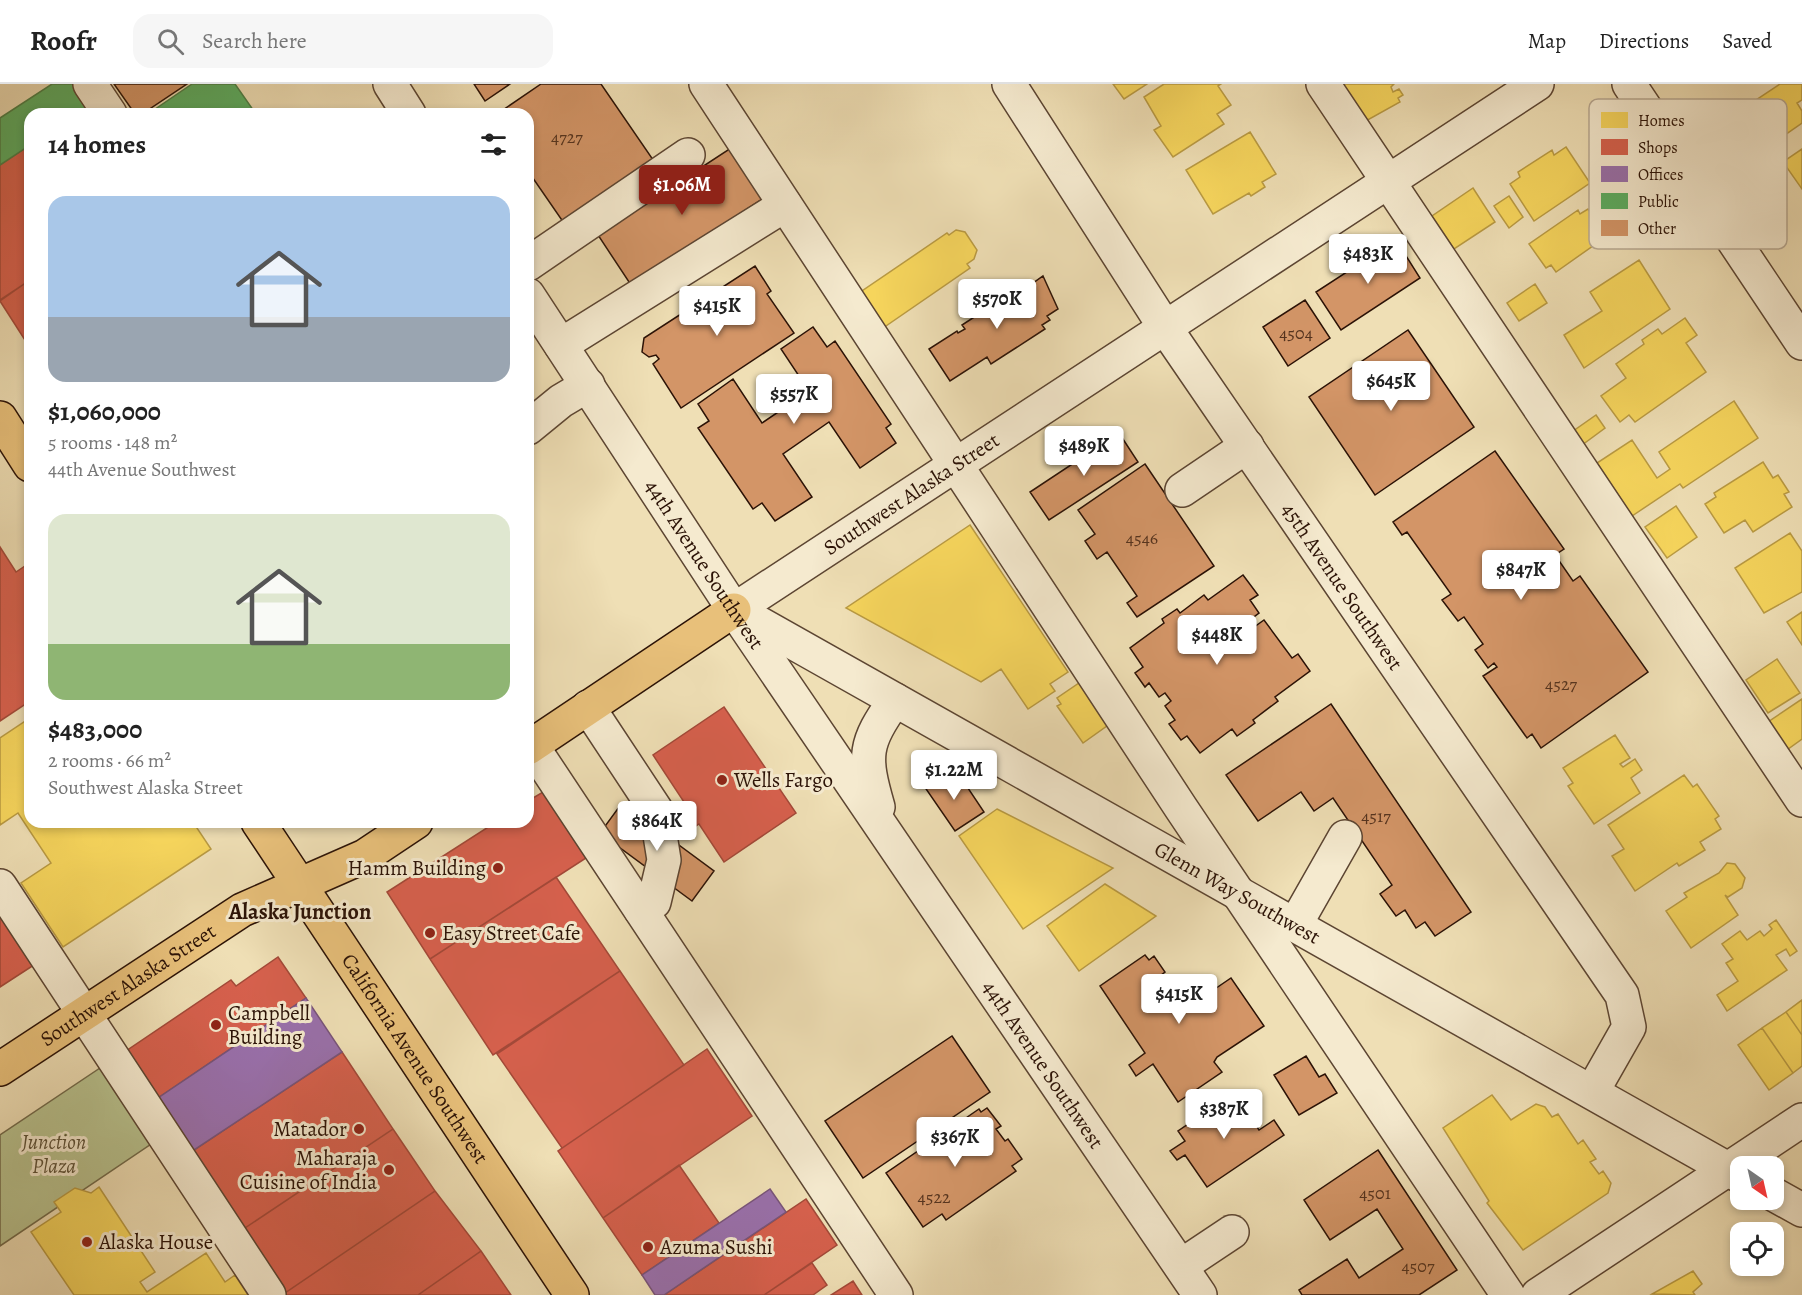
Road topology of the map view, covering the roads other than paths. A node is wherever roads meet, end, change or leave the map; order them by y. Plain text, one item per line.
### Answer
1 (90, 84) edge
2 (706, 84) edge
3 (1009, 84) edge
4 (1323, 84) edge
5 (1537, 84) edge
6 (1629, 84) edge
7 (1639, 99) edge
8 (106, 108) edge
9 (688, 155) dead end
10 (1388, 183) junction
11 (785, 205) junction
12 (1739, 249) edge
13 (534, 260) edge
14 (534, 305) edge
15 (1166, 329) junction
16 (1802, 343) edge
17 (561, 345) junction
18 (588, 386) junction
19 (0, 418) edge
20 (534, 423) edge
21 (1246, 446) junction
22 (24, 456) edge
23 (954, 465) junction
24 (1182, 490) dead end
25 (734, 610) junction
26 (895, 700) junction
27 (588, 707) junction
28 (534, 741) edge
29 (534, 751) edge
30 (1802, 800) edge
31 (262, 828) edge
32 (407, 828) edge
33 (885, 832) junction
34 (1345, 837) dead end
35 (298, 885) junction
36 (0, 886) edge
37 (1237, 892) junction
38 (641, 910) junction
39 (1295, 925) junction
40 (82, 1015) junction
41 (0, 1069) edge
42 (1592, 1092) junction
43 (1802, 1120) edge
44 (1755, 1156) edge
45 (1730, 1170) edge
46 (1730, 1175) edge
47 (1784, 1200) edge
48 (1802, 1210) edge
49 (1232, 1232) dead end
50 (1181, 1266) junction
51 (269, 1295) edge
52 (572, 1295) edge
53 (896, 1295) edge
54 (1200, 1295) edge
55 (1508, 1295) edge
56 (1538, 1295) edge

1 - 8 street
2 - 11 street
3 - 15 street, 45th Avenue Southwest
4 - 10 street
5 - 10 street, Southwest Alaska Street
6 - 7 street
9 - 13 street
10 - 15 street, Southwest Alaska Street
10 - 30 street
11 - 17 street
11 - 23 street
12 - 16 street
14 - 17 street, 44th Avenue Southwest
15 - 21 street, 45th Avenue Southwest
15 - 23 street, Southwest Alaska Street
17 - 18 street, 44th Avenue Southwest
18 - 20 street
18 - 25 street, 44th Avenue Southwest
19 - 22 main road
21 - 24 street
21 - 42 street, 45th Avenue Southwest
23 - 25 street, Southwest Alaska Street
23 - 37 street
25 - 26 street, Glenn Way Southwest
25 - 27 main road, Southwest Alaska Street
25 - 33 street, 44th Avenue Southwest
26 - 33 street, 44th Avenue Southwest
26 - 37 street, Glenn Way Southwest
27 - 28 main road, Southwest Alaska Street
27 - 38 street
29 - 38 street
31 - 35 main road, California Avenue Southwest
32 - 35 main road, Southwest Alaska Street
33 - 50 street, 44th Avenue Southwest
34 - 39 street
35 - 40 main road, Southwest Alaska Street
35 - 52 main road, California Avenue Southwest
36 - 40 street
37 - 39 street, Glenn Way Southwest
37 - 55 street
38 - 53 street
39 - 42 street, Glenn Way Southwest
40 - 41 main road, Southwest Alaska Street
40 - 51 street
42 - 45 street, Glenn Way Southwest
43 - 44 street
46 - 56 street
47 - 48 street
49 - 50 street
50 - 54 street, 44th Avenue Southwest

